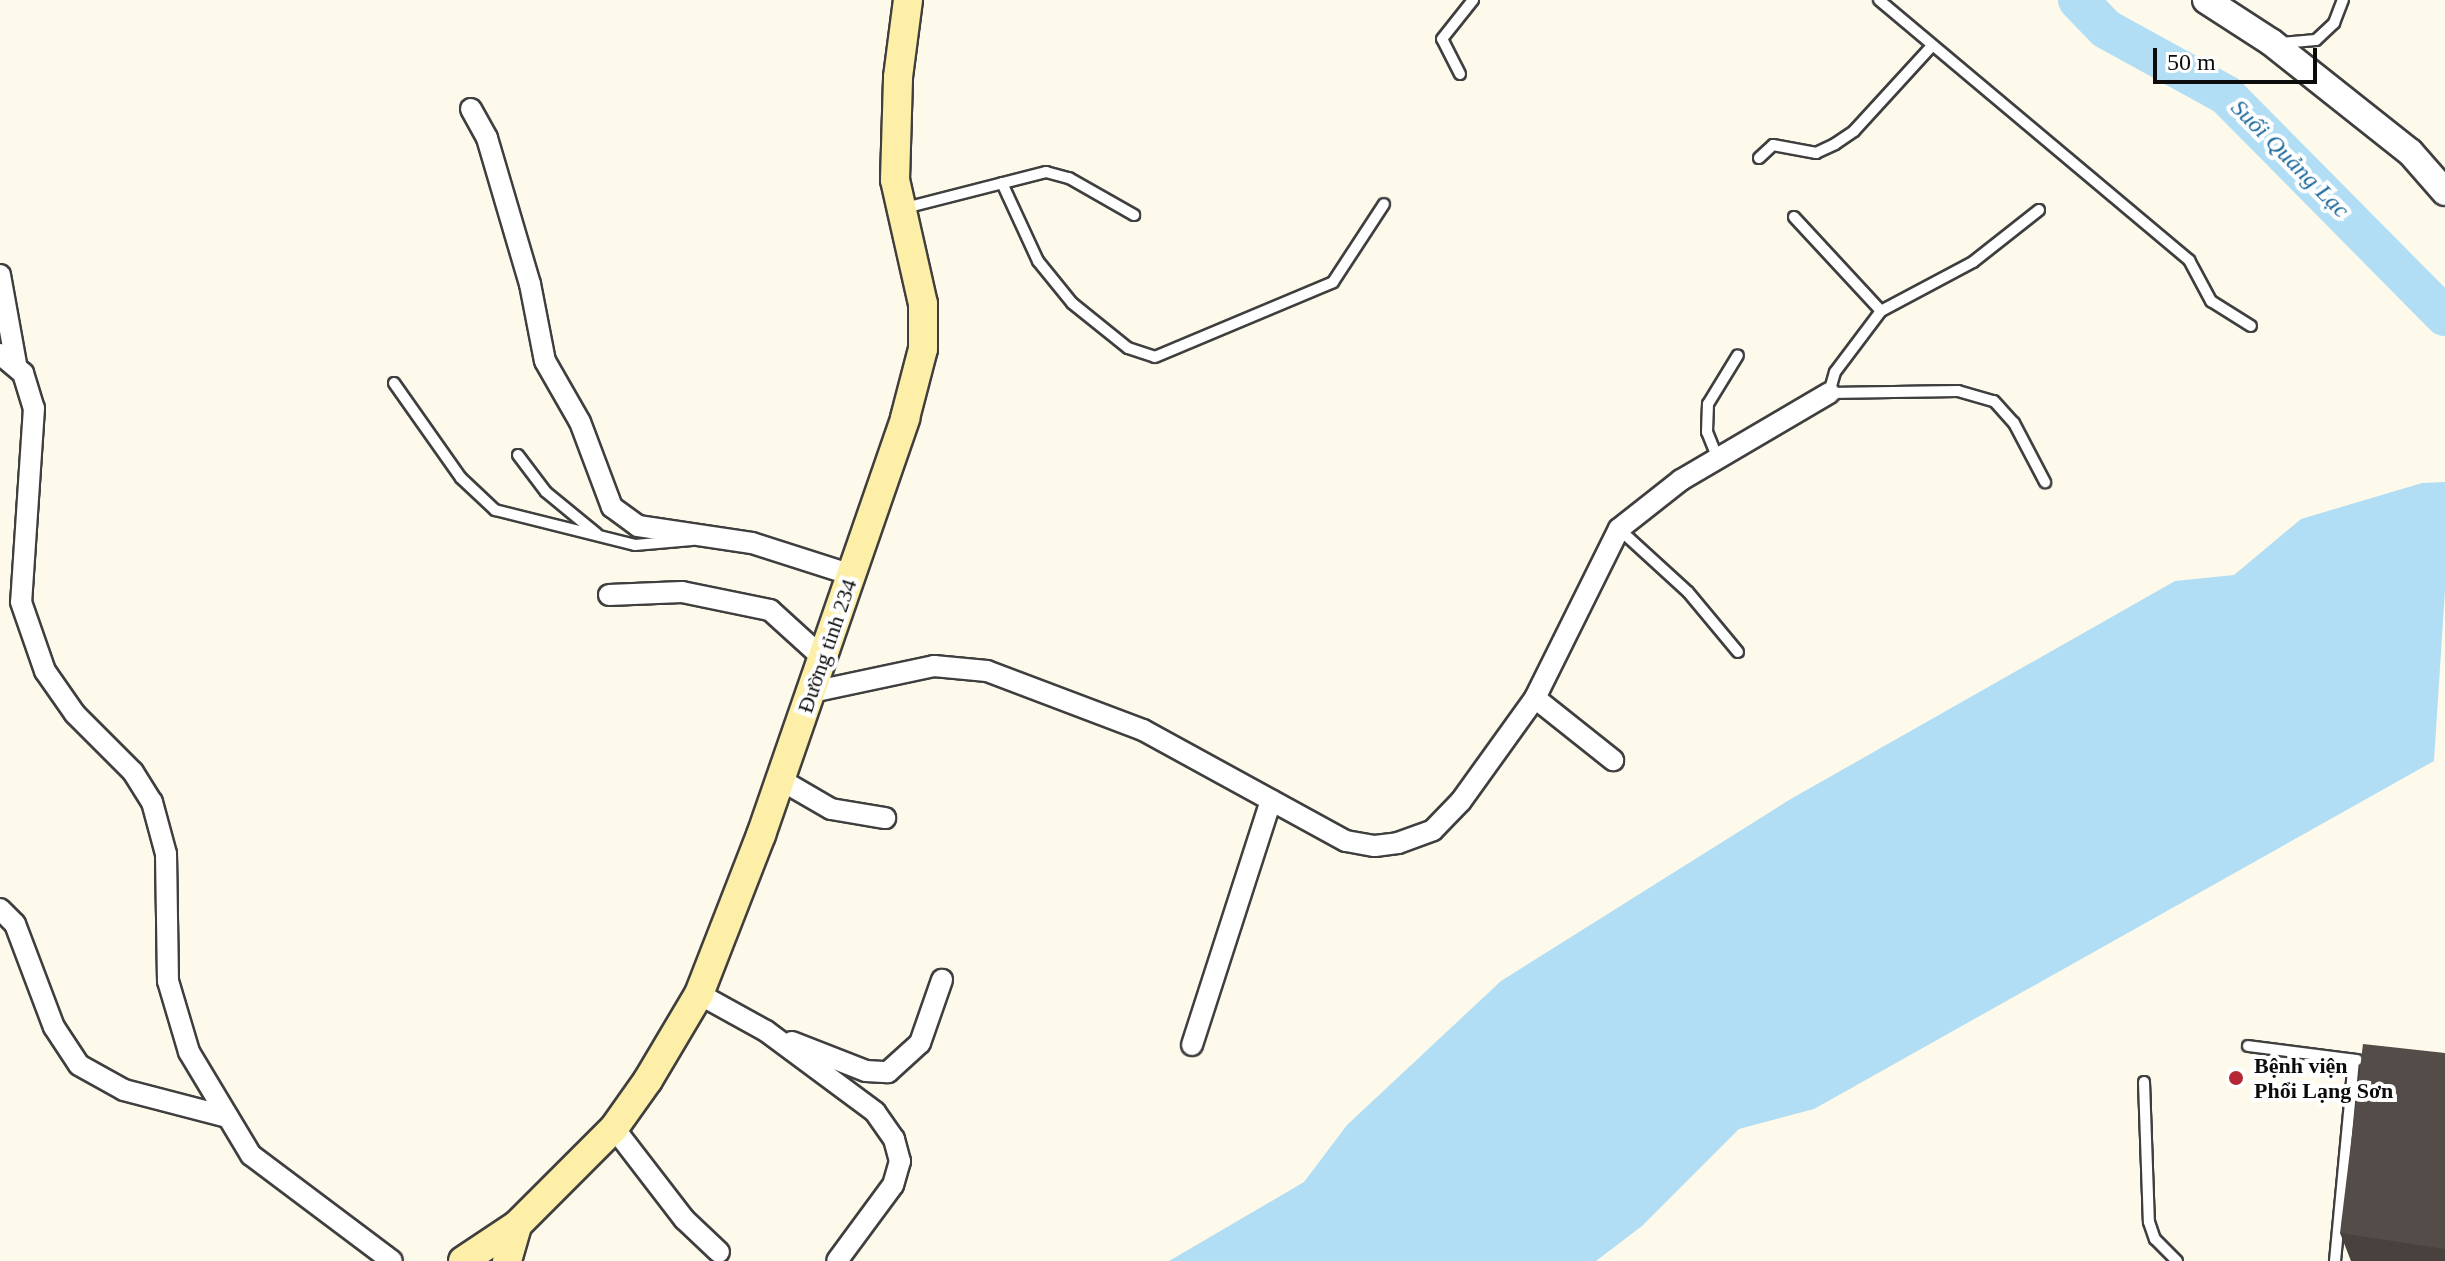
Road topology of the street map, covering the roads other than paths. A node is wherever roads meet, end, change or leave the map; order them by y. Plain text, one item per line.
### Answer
1 (908, 0) edge
2 (1473, 0) edge
3 (1879, 0) edge
4 (2206, 0) edge
5 (2343, 0) edge
6 (2271, 42) junction
7 (1931, 47) junction
8 (1460, 74) dead end
9 (471, 109) dead end
10 (1759, 158) dead end
11 (1002, 183) junction
12 (2444, 188) edge
13 (1384, 204) dead end
14 (899, 209) junction
15 (2039, 210) dead end
16 (1134, 215) dead end
17 (1794, 217) dead end
18 (0, 275) edge
19 (1881, 311) junction
20 (2251, 326) dead end
21 (1738, 355) dead end
22 (8, 359) edge
23 (394, 383) dead end
24 (1829, 393) junction
25 (518, 455) dead end
26 (1718, 461) junction
27 (2045, 482) dead end
28 (1619, 529) junction
29 (714, 537) junction
30 (602, 538) junction
31 (852, 575) junction
32 (609, 595) dead end
33 (1738, 652) dead end
34 (824, 659) junction
35 (812, 692) junction
36 (1535, 698) junction
37 (1613, 760) dead end
38 (781, 780) junction
39 (1271, 800) junction
40 (885, 818) dead end
41 (0, 909) edge
42 (942, 980) dead end
43 (699, 994) junction
44 (766, 1031) junction
45 (1192, 1045) dead end
46 (2248, 1046) dead end
47 (2354, 1060) junction
48 (2369, 1062) edge
49 (2144, 1082) dead end
50 (228, 1117) junction
51 (614, 1128) junction
52 (517, 1225) junction
53 (719, 1252) dead end
54 (392, 1261) edge
55 (463, 1261) edge
56 (507, 1261) edge
57 (837, 1261) edge
58 (2177, 1261) edge
59 (2335, 1261) edge

1 - 14 main road, Đường tỉnh 234
2 - 8 lane
3 - 7 lane
4 - 6 street
5 - 6 lane
6 - 12 street
7 - 10 lane
7 - 20 lane
9 - 29 street
11 - 13 lane
11 - 14 lane
11 - 16 lane
14 - 31 main road, Đường tỉnh 234
15 - 19 lane
17 - 19 lane
18 - 22 street
19 - 24 lane
21 - 26 lane
22 - 50 street
23 - 30 lane
24 - 26 street
24 - 27 lane
25 - 30 lane
26 - 28 street
28 - 33 lane
28 - 36 street
29 - 30 lane
29 - 31 street
31 - 34 main road, Đường tỉnh 234
32 - 34 street
34 - 35 main road, Đường tỉnh 234
35 - 38 main road, Đường tỉnh 234
35 - 39 street
36 - 37 street
36 - 39 street
38 - 40 street
38 - 43 main road, Đường tỉnh 234
39 - 45 street
41 - 50 street
42 - 44 street
43 - 44 street
43 - 51 main road, Đường tỉnh 234
44 - 57 street
46 - 47 lane
47 - 48 lane
47 - 59 lane
49 - 58 lane
50 - 54 street
51 - 52 main road, Đường tỉnh 234
51 - 53 street
52 - 55 main road, Đường tỉnh 234
52 - 56 main road

